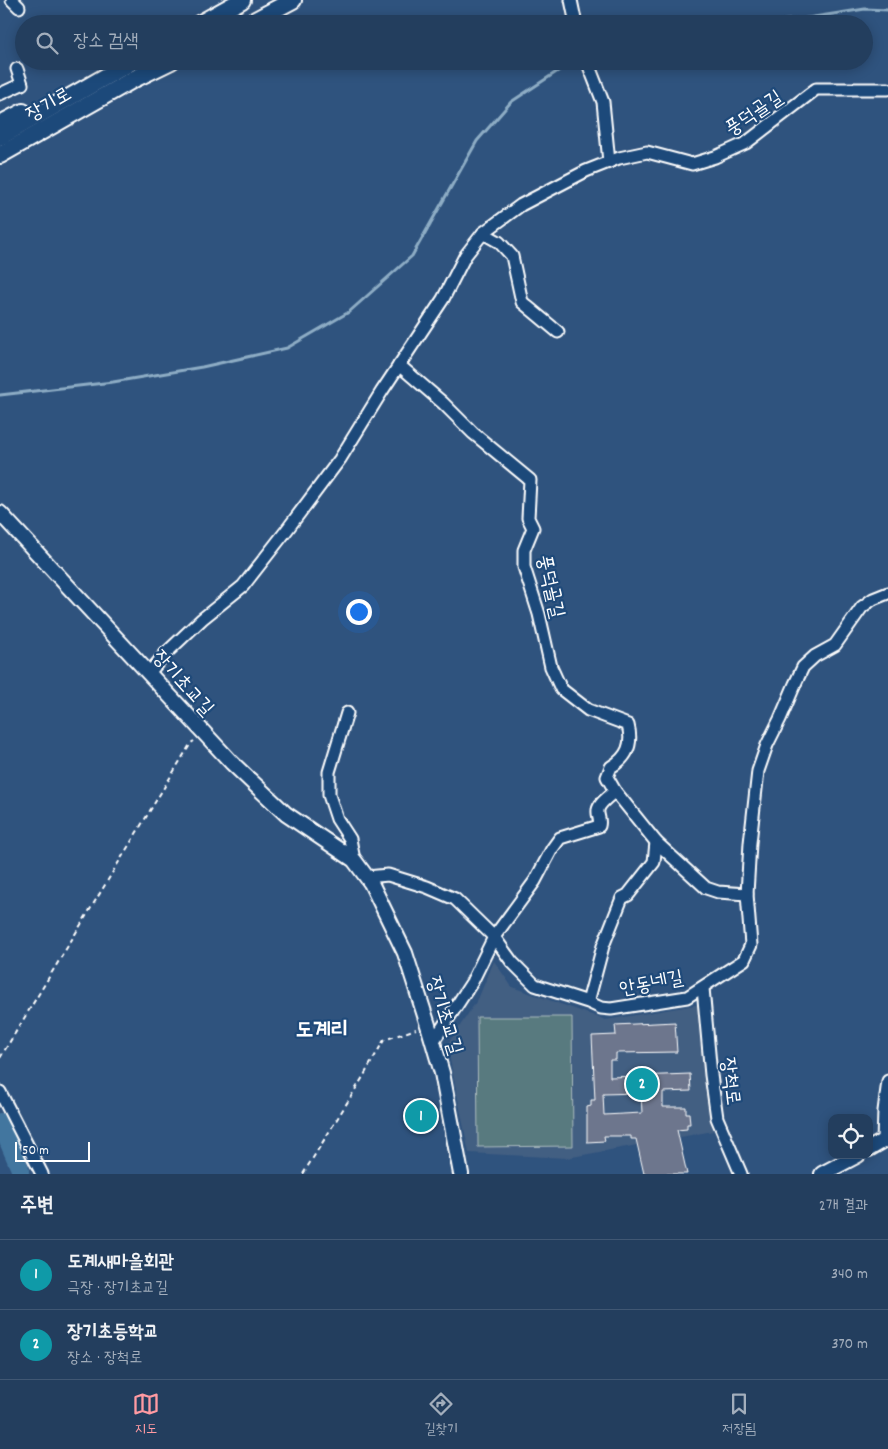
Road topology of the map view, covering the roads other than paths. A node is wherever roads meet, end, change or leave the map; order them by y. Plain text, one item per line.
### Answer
1 (242, 0) edge
2 (293, 0) edge
3 (571, 0) edge
4 (216, 15) edge
5 (265, 15) edge
6 (574, 15) edge
7 (17, 70) edge
8 (116, 70) edge
9 (153, 70) edge
10 (590, 70) edge
11 (96, 81) junction
12 (888, 89) edge
13 (0, 94) edge
14 (88, 105) junction
15 (0, 124) edge
16 (0, 137) edge
17 (0, 155) edge
18 (609, 162) junction
19 (0, 168) edge
20 (483, 233) junction
21 (558, 332) dead end
22 (399, 365) junction
23 (0, 513) edge
24 (888, 593) edge
25 (150, 673) junction
26 (347, 713) dead end
27 (615, 791) junction
28 (656, 842) junction
29 (354, 860) junction
30 (367, 877) junction
31 (747, 894) junction
32 (494, 937) junction
33 (703, 988) junction
34 (588, 1002) junction
35 (433, 1042) junction
36 (888, 1081) edge
37 (0, 1092) edge
38 (885, 1140) edge
39 (873, 1147) edge
40 (850, 1159) edge
41 (42, 1174) edge
42 (461, 1174) edge
43 (741, 1174) edge
44 (822, 1174) edge

1 - 4 highway
2 - 5 highway
3 - 6 street
7 - 13 street
8 - 11 highway, 장기로
9 - 14 highway, 장기로
10 - 18 street
11 - 15 highway
11 - 16 highway, 장기로
12 - 18 street, 풍덕골길
14 - 17 highway, 장기로
14 - 19 highway
18 - 20 street, 풍덕골길
20 - 21 street
20 - 22 street, 풍덕골길
22 - 25 street, 풍덕골길
22 - 27 street, 풍덕골길
23 - 25 main road, 장기초교길
24 - 31 street
25 - 29 main road, 장기초교길
26 - 29 street, 장기초교길
27 - 28 street
27 - 32 street
28 - 31 street
28 - 34 street, 안동네길
29 - 30 main road, 장기초교길
30 - 32 street
30 - 35 main road, 장기초교길
31 - 33 street, 안동네길
32 - 34 street, 안동네길
32 - 35 street
33 - 34 street, 안동네길
33 - 43 street, 장척로
35 - 42 main road, 장기초교길
36 - 38 street
37 - 41 street
38 - 39 main road
40 - 44 main road

